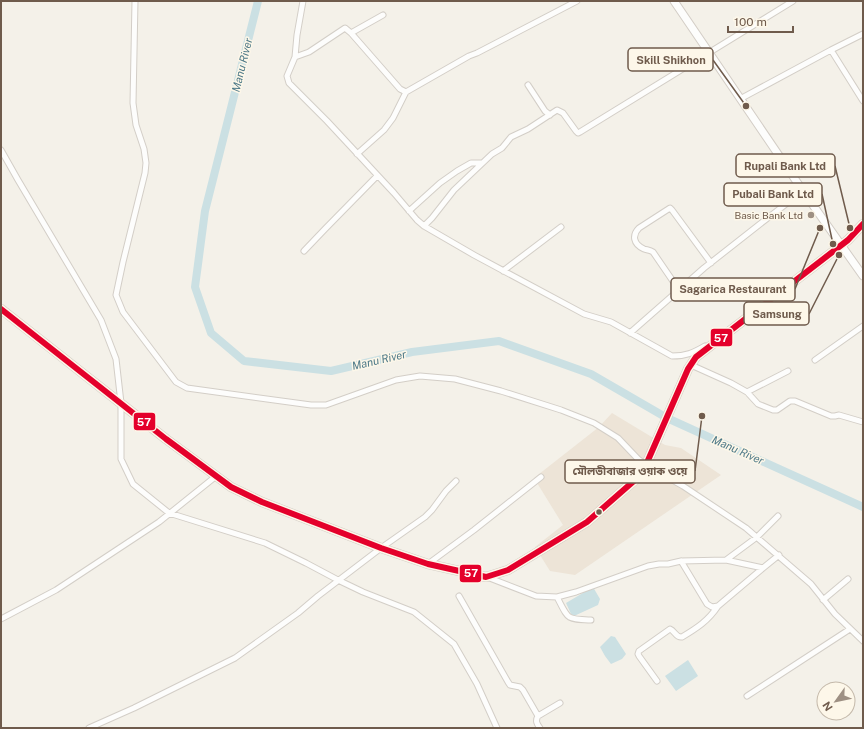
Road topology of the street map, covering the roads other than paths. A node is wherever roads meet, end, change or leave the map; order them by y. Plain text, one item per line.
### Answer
1 (135, 1) edge
2 (303, 1) edge
3 (577, 1) edge
4 (674, 1) edge
5 (793, 1) edge
6 (383, 15) dead end
7 (351, 33) junction
8 (863, 34) edge
9 (831, 50) junction
10 (708, 53) junction
11 (295, 57) junction
12 (528, 85) dead end
13 (406, 92) junction
14 (740, 99) junction
15 (863, 101) edge
16 (550, 115) junction
17 (1, 150) edge
18 (357, 154) junction
19 (482, 163) junction
20 (377, 176) junction
21 (803, 192) junction
22 (409, 211) junction
23 (863, 224) edge
24 (424, 226) junction
25 (561, 227) dead end
26 (840, 246) junction
27 (304, 252) dead end
28 (711, 263) junction
29 (503, 270) junction
30 (863, 276) edge
31 (680, 290) junction
32 (1, 309) edge
33 (863, 326) edge
34 (630, 333) junction
35 (722, 337) junction
36 (815, 360) dead end
37 (689, 367) junction
38 (788, 371) dead end
39 (747, 392) junction
40 (121, 403) junction
41 (863, 422) edge
42 (647, 462) junction
43 (215, 477) junction
44 (541, 477) dead end
45 (456, 481) dead end
46 (169, 513) junction
47 (778, 516) dead end
48 (757, 537) junction
49 (381, 548) junction
50 (779, 555) junction
51 (726, 560) junction
52 (680, 561) junction
53 (428, 564) junction
54 (763, 568) junction
55 (486, 577) junction
56 (848, 579) dead end
57 (338, 580) junction
58 (459, 596) dead end
59 (557, 597) junction
60 (823, 600) junction
61 (718, 606) junction
62 (1, 619) edge
63 (591, 620) dead end
64 (850, 628) junction
65 (863, 641) edge
66 (657, 681) dead end
67 (747, 696) dead end
68 (560, 703) dead end
69 (538, 716) junction
70 (89, 728) edge
71 (497, 728) edge
72 (540, 728) edge

1 - 42 street
2 - 11 street
3 - 13 street
4 - 10 main road
5 - 10 street
6 - 7 street
7 - 11 street
7 - 13 street
8 - 9 street
9 - 14 street
9 - 15 street
10 - 14 main road
10 - 16 street
11 - 18 street
12 - 16 street
13 - 18 street
14 - 21 main road
16 - 19 street
17 - 40 street
18 - 20 street
19 - 22 street
19 - 24 street
20 - 22 street
20 - 27 street
21 - 26 main road
21 - 28 street
22 - 24 street
23 - 26 highway
24 - 29 street
25 - 29 street
26 - 30 main road
26 - 35 highway
28 - 31 street
28 - 31 street
29 - 34 street
31 - 34 street
32 - 40 highway
33 - 36 street
34 - 35 street
35 - 37 highway
37 - 39 street
37 - 42 highway
38 - 39 street
39 - 41 street
40 - 43 highway
40 - 46 street
42 - 48 street
42 - 55 highway
43 - 46 street
43 - 49 highway
44 - 53 street
45 - 49 street
46 - 57 street
46 - 62 street
47 - 48 street
48 - 50 street
48 - 51 street
49 - 53 highway
49 - 57 street
50 - 54 street
50 - 60 street
51 - 52 street
51 - 54 street
52 - 59 street
52 - 61 street
53 - 55 highway
54 - 61 street
55 - 59 street
56 - 60 street
57 - 70 street
57 - 71 street
58 - 69 street
59 - 63 street
60 - 64 street
61 - 66 street
64 - 65 street
64 - 67 street
68 - 69 street
69 - 72 street

